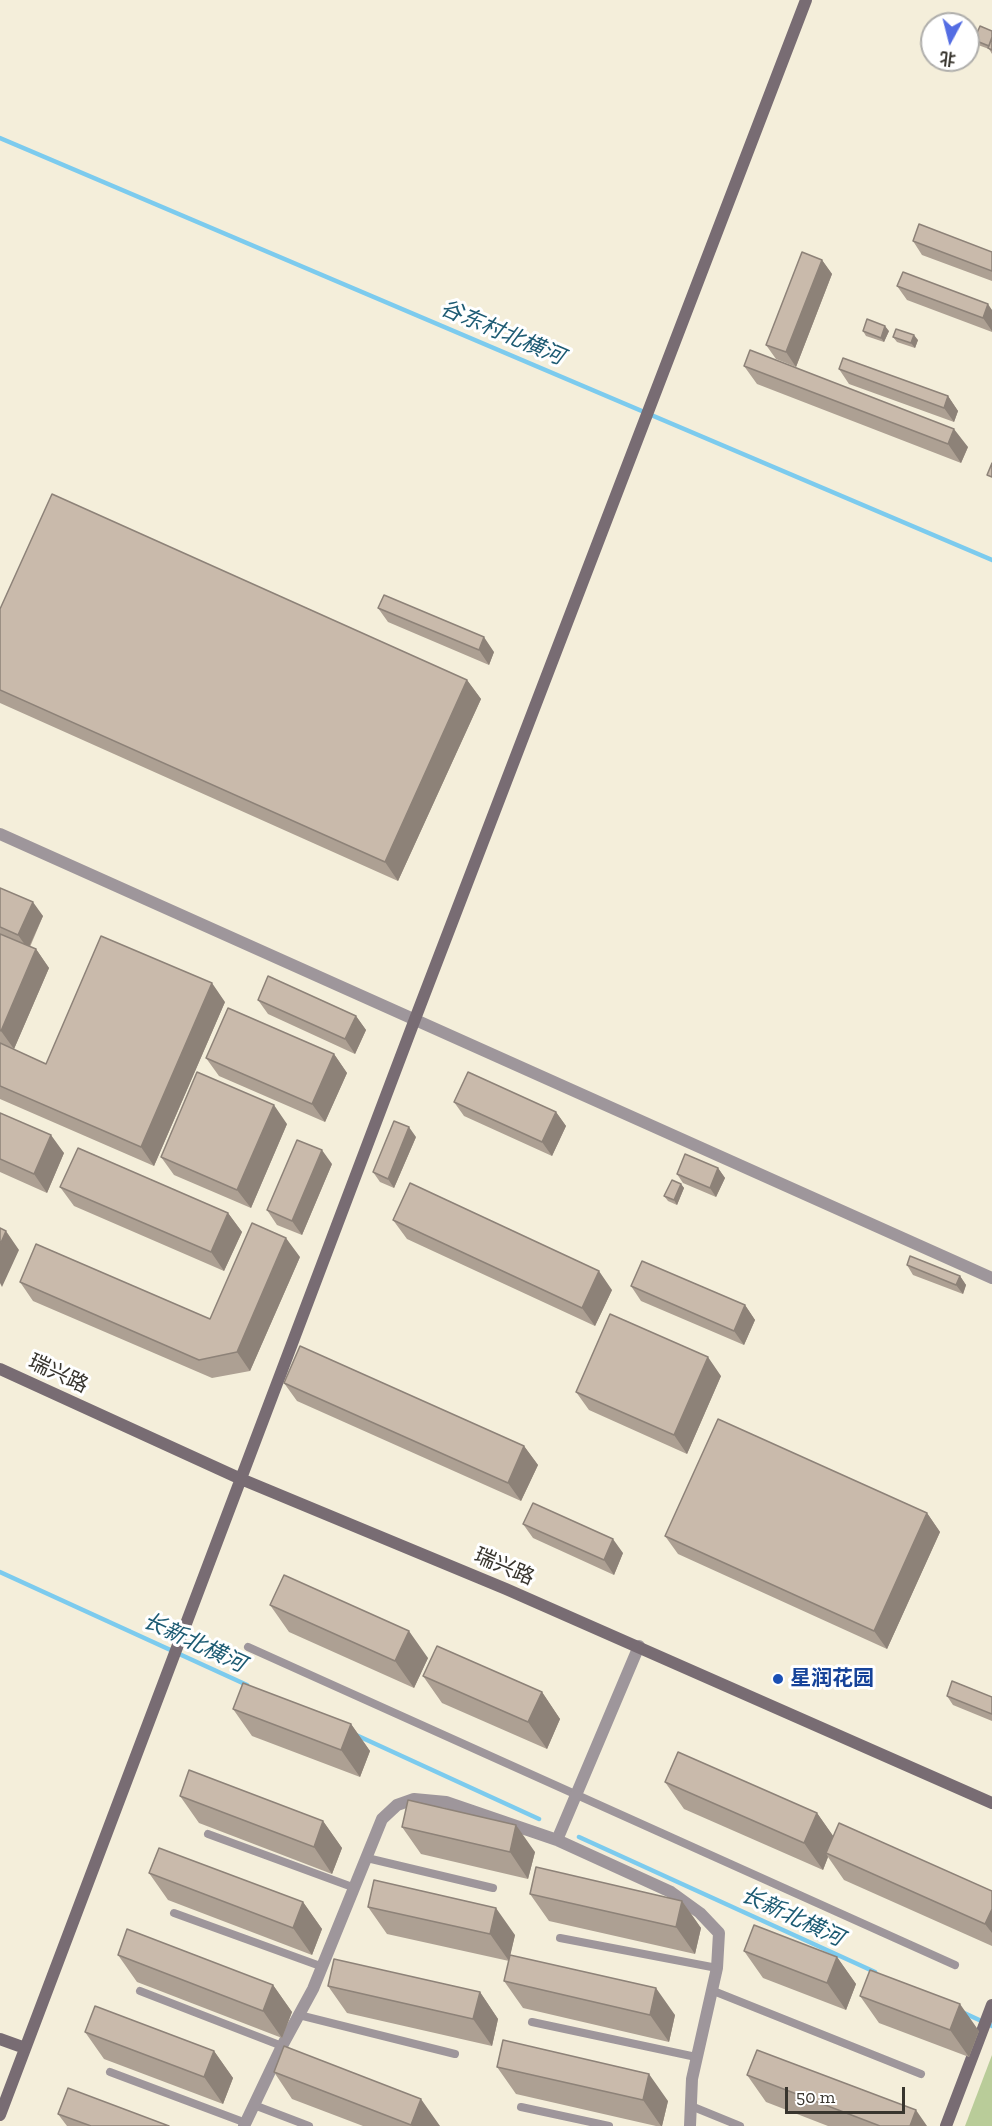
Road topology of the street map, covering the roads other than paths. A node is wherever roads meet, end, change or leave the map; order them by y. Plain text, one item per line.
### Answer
1 (806, 0) edge
2 (0, 834) edge
3 (415, 1019) junction
4 (992, 1278) edge
5 (0, 1369) edge
6 (241, 1479) junction
7 (639, 1646) junction
8 (248, 1647) dead end
9 (574, 1795) junction
10 (992, 1803) edge
11 (208, 1834) dead end
12 (556, 1840) junction
13 (368, 1858) junction
14 (355, 1888) junction
15 (493, 1888) dead end
16 (174, 1913) dead end
17 (560, 1938) dead end
18 (955, 1965) dead end
19 (323, 1967) junction
20 (717, 1968) junction
21 (711, 1989) junction
22 (140, 1991) dead end
23 (992, 2005) edge
24 (299, 2015) junction
25 (532, 2022) dead end
26 (0, 2039) edge
27 (282, 2046) junction
28 (25, 2048) junction
29 (455, 2054) dead end
30 (696, 2057) junction
31 (110, 2072) dead end
32 (921, 2074) dead end
33 (254, 2105) junction
34 (691, 2106) junction
35 (521, 2107) dead end
36 (0, 2115) edge
37 (245, 2125) edge
38 (309, 2126) edge
39 (609, 2126) edge
40 (690, 2126) edge
41 (740, 2126) edge
42 (946, 2126) edge

1 - 3 street
2 - 3 street
3 - 4 street
3 - 6 street
5 - 6 street, 瑞兴路
6 - 7 street, 瑞兴路
6 - 28 street
7 - 9 street
7 - 10 street, 瑞兴路
8 - 9 lane
9 - 12 street
9 - 18 lane
11 - 14 lane
12 - 13 street
12 - 20 street
13 - 14 street
13 - 15 lane
14 - 19 street
16 - 19 lane
17 - 20 lane
19 - 24 street
20 - 21 street
21 - 30 street
21 - 32 lane
22 - 27 lane
23 - 42 street
24 - 27 street
24 - 29 lane
25 - 30 lane
26 - 28 street
27 - 33 street
28 - 36 street
30 - 34 street
31 - 37 lane
33 - 37 street
33 - 38 lane
34 - 40 street
34 - 41 lane
35 - 39 lane

